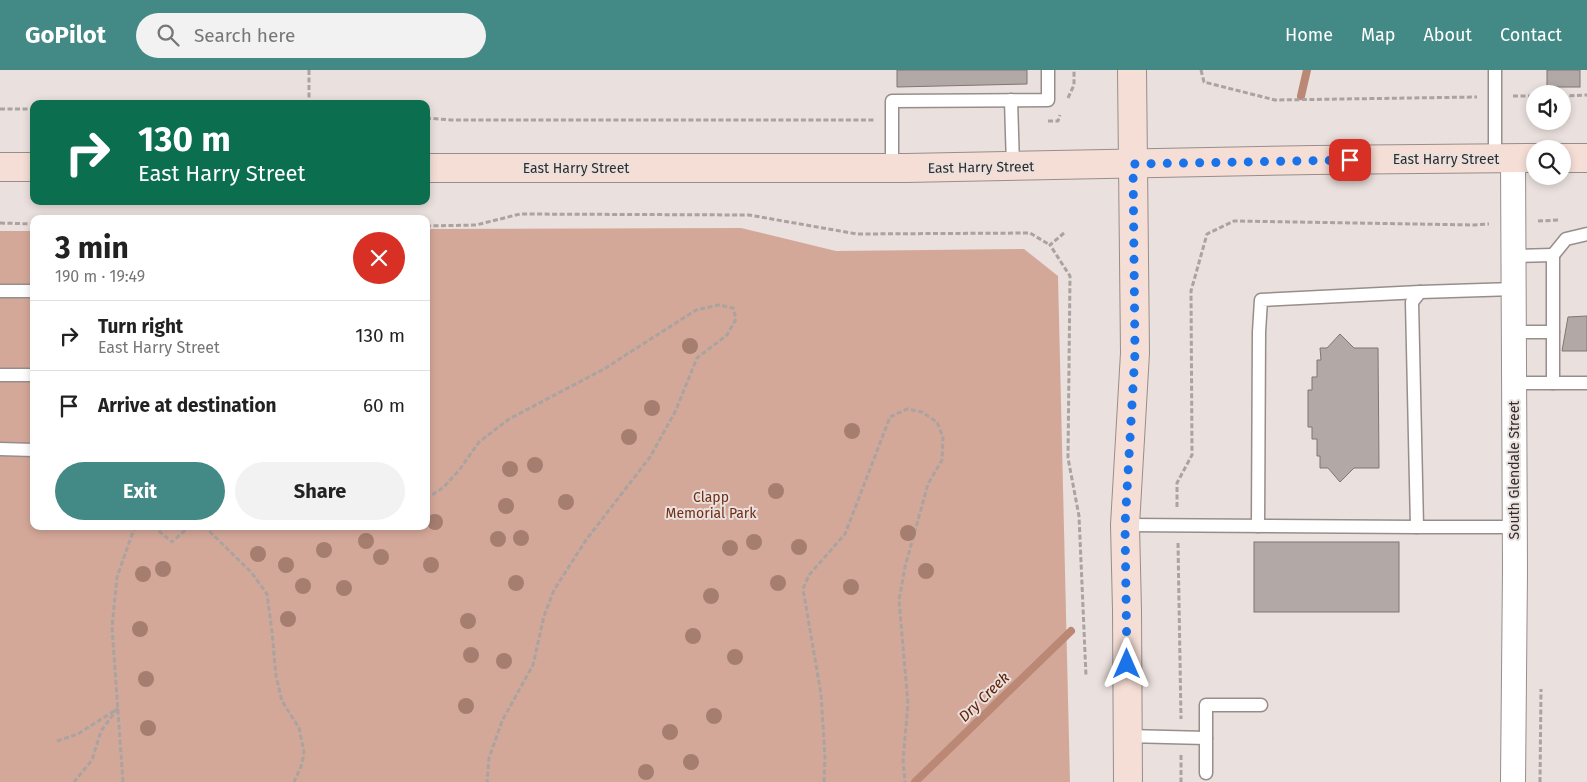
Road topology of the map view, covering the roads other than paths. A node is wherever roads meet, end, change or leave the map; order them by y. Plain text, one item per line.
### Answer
1 (1048, 70) edge
2 (1132, 70) edge
3 (1495, 70) edge
4 (1011, 100) junction
5 (1514, 158) edge
6 (1571, 158) edge
7 (1587, 158) edge
8 (1133, 164) junction
9 (1012, 166) junction
10 (0, 167) edge
11 (30, 167) edge
12 (430, 168) edge
13 (892, 168) junction
14 (1587, 234) edge
15 (1553, 255) junction
16 (1513, 256) junction
17 (1514, 289) junction
18 (30, 290) edge
19 (0, 291) edge
20 (1420, 292) junction
21 (1514, 332) junction
22 (1553, 332) junction
23 (0, 375) edge
24 (30, 375) edge
25 (1514, 382) junction
26 (1553, 382) junction
27 (1587, 383) edge
28 (0, 449) edge
29 (30, 450) edge
30 (1125, 525) junction
31 (1258, 526) junction
32 (1417, 527) junction
33 (1514, 527) junction
34 (1261, 705) dead end
35 (1127, 736) junction
36 (1206, 738) junction
37 (1206, 773) dead end
38 (1128, 782) edge
39 (1513, 782) edge

1 - 4 lane
2 - 8 main road
3 - 5 lane
4 - 9 lane
4 - 13 lane
5 - 8 main road, East Harry Street
5 - 16 street, South Glendale Street
6 - 7 main road
8 - 9 main road, East Harry Street
8 - 30 main road
9 - 13 main road, East Harry Street
10 - 11 main road
12 - 13 main road, East Harry Street
14 - 15 lane
15 - 16 lane
15 - 22 lane
16 - 17 street, South Glendale Street
17 - 20 lane
17 - 21 street, South Glendale Street
18 - 19 lane
20 - 31 lane
20 - 32 lane
21 - 22 lane
21 - 25 street, South Glendale Street
22 - 26 lane
23 - 24 lane
25 - 26 lane
25 - 33 street, South Glendale Street
26 - 27 lane
28 - 29 lane
30 - 31 lane
30 - 35 main road
31 - 32 lane
32 - 33 lane
33 - 39 street, South Glendale Street
34 - 36 lane
35 - 36 lane
35 - 38 main road
36 - 37 lane

